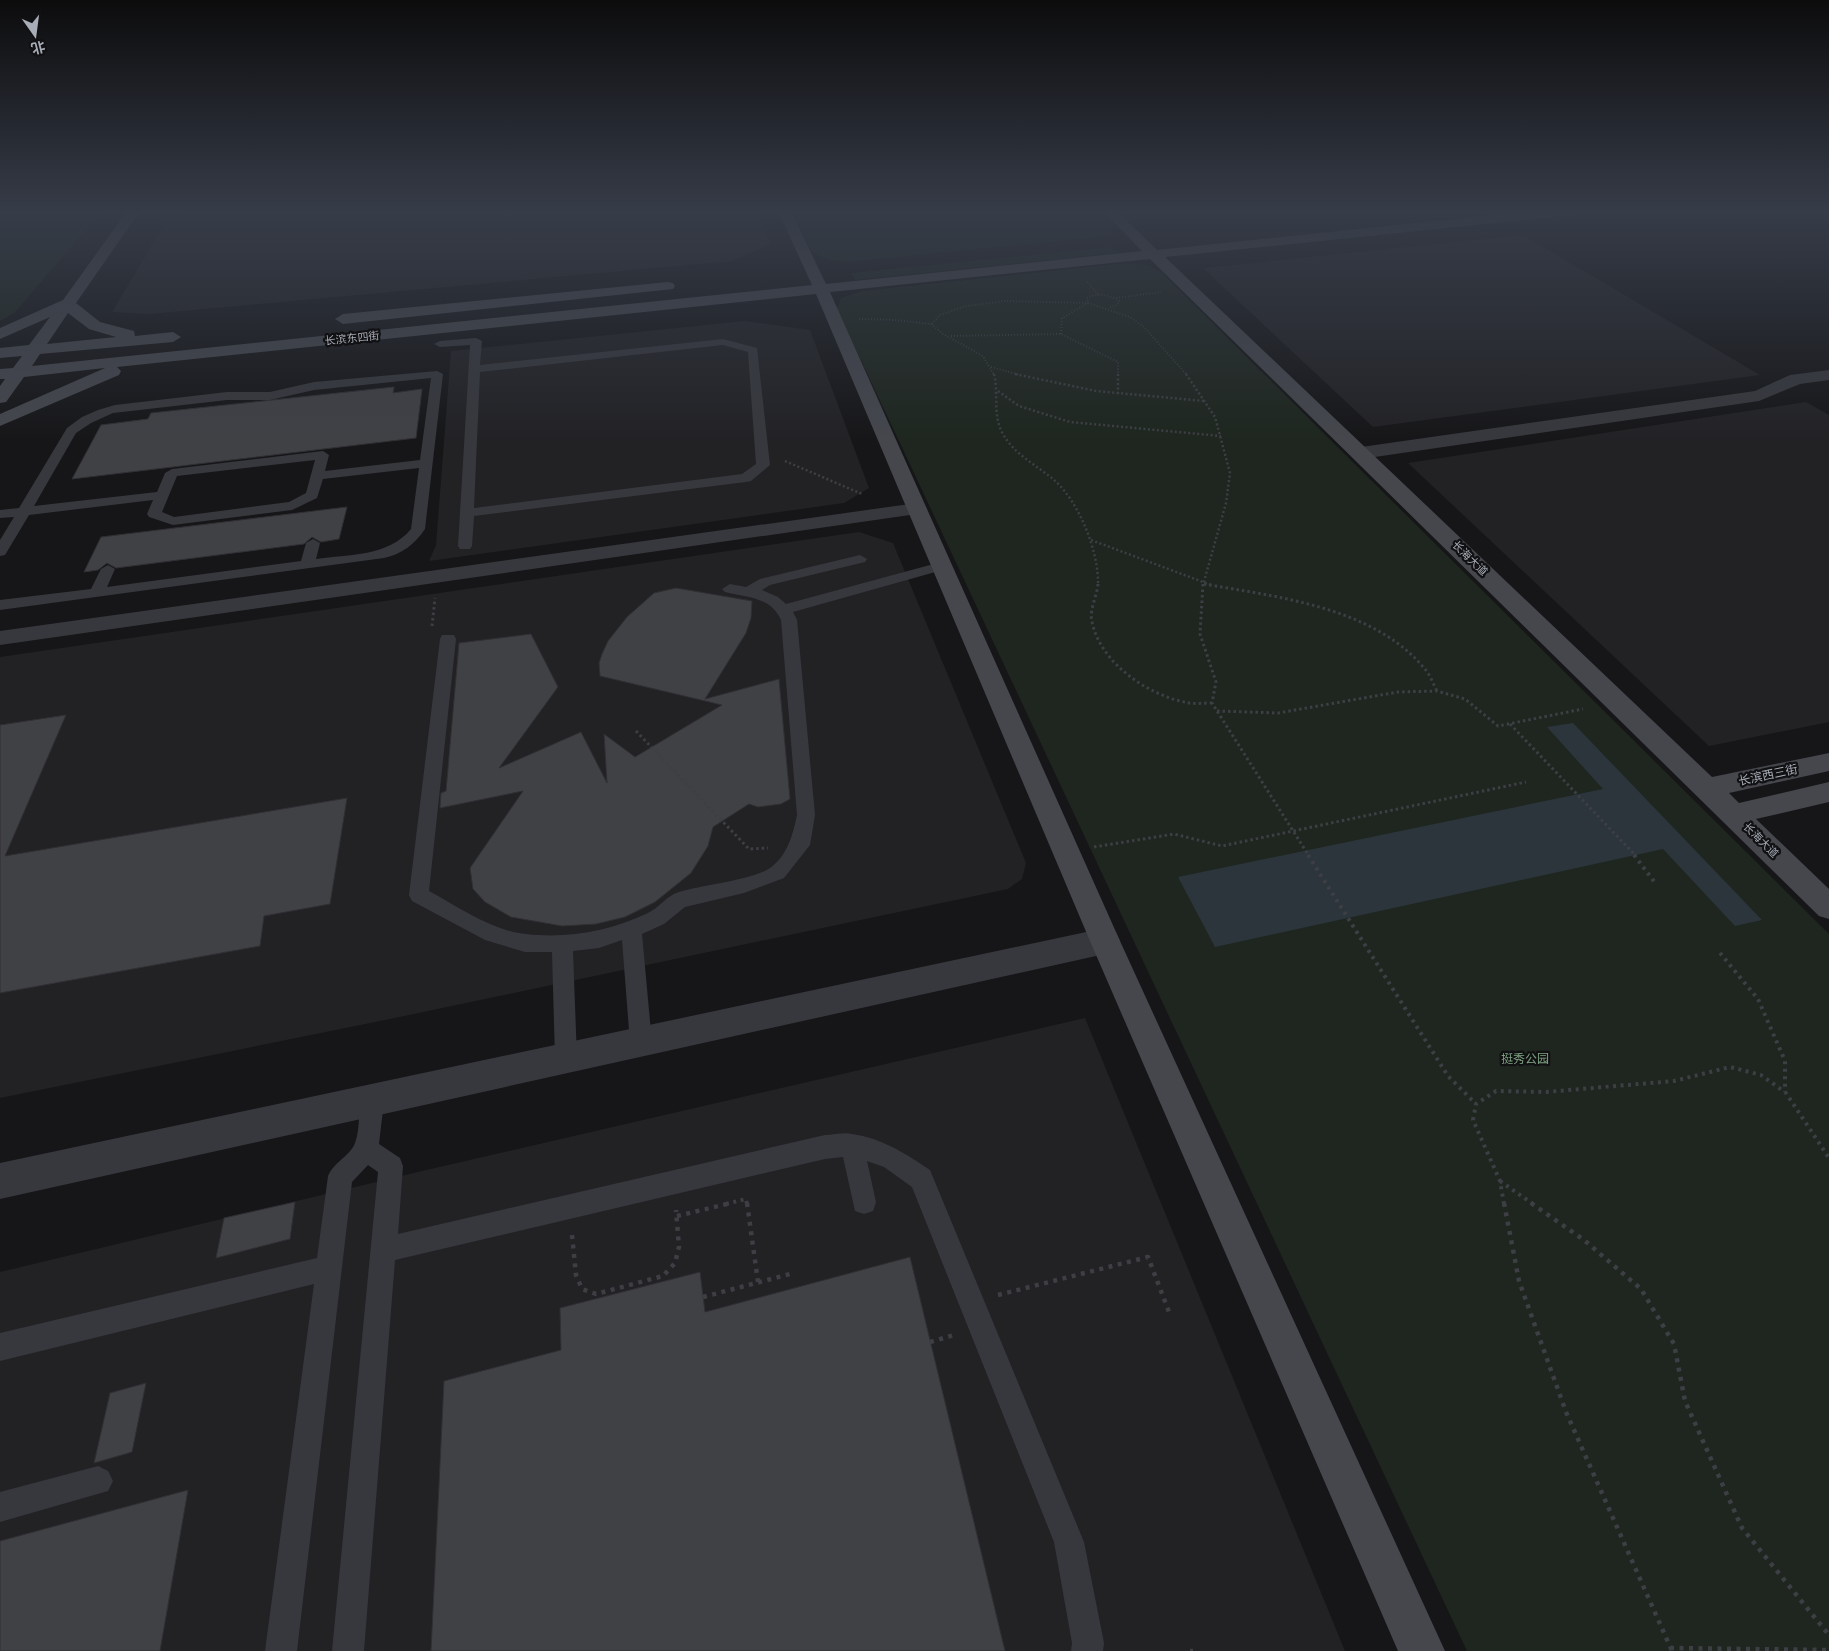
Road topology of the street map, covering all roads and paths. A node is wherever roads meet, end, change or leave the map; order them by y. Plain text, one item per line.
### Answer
1 (79, 288) edge
2 (646, 288) edge
3 (722, 288) edge
4 (820, 288) edge
5 (1093, 288) edge
6 (1189, 289) joint
7 (1099, 294) junction
8 (1116, 298) junction
9 (68, 303) junction
10 (1088, 303) junction
11 (1107, 308) junction
12 (332, 320) dead end
13 (857, 320) dead end
14 (932, 324) junction
15 (442, 328) junction
16 (0, 334) edge
17 (1061, 334) junction
18 (948, 336) junction
19 (34, 350) junction
20 (0, 353) edge
21 (160, 357) junction
22 (439, 359) junction
23 (991, 367) junction
24 (474, 369) junction
25 (18, 372) junction
26 (0, 374) edge
27 (1829, 375) edge
28 (998, 391) junction
29 (1118, 394) junction
30 (0, 398) edge
31 (1205, 401) junction
32 (0, 421) edge
33 (1221, 436) junction
34 (764, 452) junction
35 (1361, 453) junction
36 (426, 462) junction
37 (317, 476) junction
38 (864, 494) dead end
39 (163, 495) junction
40 (917, 509) junction
41 (23, 512) junction
42 (466, 513) junction
43 (0, 514) edge
44 (1091, 540) junction
45 (313, 543) dead end
46 (465, 546) dead end
47 (0, 552) edge
48 (860, 558) dead end
49 (307, 564) junction
50 (941, 566) junction
51 (108, 569) dead end
52 (1203, 584) junction
53 (730, 589) dead end
54 (750, 591) junction
55 (97, 593) junction
56 (0, 604) edge
57 (785, 609) junction
58 (0, 638) edge
59 (448, 639) dead end
60 (1437, 691) junction
61 (1212, 703) junction
62 (1583, 709) dead end
63 (1216, 711) junction
64 (1510, 724) junction
65 (636, 731) dead end
66 (1829, 762) edge
67 (1526, 782) dead end
68 (1707, 788) junction
69 (1829, 792) edge
70 (1734, 814) junction
71 (1293, 831) junction
72 (800, 845) junction
73 (1066, 852) junction
74 (1656, 884) dead end
75 (1829, 908) edge
76 (630, 929) junction
77 (1105, 941) junction
78 (562, 943) junction
79 (1720, 953) dead end
80 (641, 1043) junction
81 (566, 1059) junction
82 (1786, 1093) junction
83 (372, 1101) junction
84 (1476, 1104) junction
85 (852, 1145) junction
86 (366, 1150) junction
87 (1829, 1158) edge
88 (1500, 1181) junction
89 (0, 1182) edge
90 (674, 1182) junction
91 (864, 1202) dead end
92 (569, 1207) junction
93 (676, 1216) junction
94 (383, 1250) junction
95 (328, 1268) junction
96 (794, 1273) dead end
97 (758, 1282) junction
98 (703, 1297) dead end
99 (971, 1302) junction
100 (1169, 1312) dead end
101 (0, 1347) edge
102 (98, 1481) dead end
103 (0, 1507) edge
104 (1829, 1635) edge
105 (1671, 1649) edge
106 (1829, 1650) edge
107 (281, 1651) edge
108 (348, 1651) edge
109 (1087, 1651) edge
110 (1422, 1651) edge

1 - 9 street
2 - 12 street, 长滨东四街
3 - 15 street, 长滨东四街
4 - 40 street
5 - 7 path
6 - 8 path
6 - 35 street, 长海大道
7 - 8 path
7 - 10 path
8 - 11 path
9 - 16 street
9 - 19 street
9 - 19 street
10 - 11 path
10 - 14 path
10 - 17 path
11 - 31 path
13 - 14 path
14 - 18 path
15 - 21 street, 长滨东四街
15 - 22 lane
17 - 18 path
17 - 29 path
18 - 23 path
19 - 20 street
19 - 25 street
21 - 25 street, 长滨东四街
21 - 32 street
22 - 24 lane
22 - 36 lane
22 - 41 lane
23 - 28 path
23 - 29 path
24 - 34 lane
24 - 42 lane
25 - 26 street, 长滨东四街
25 - 30 street
27 - 35 street
28 - 33 path
28 - 44 path
29 - 31 path
31 - 33 path
33 - 52 path
34 - 38 path
34 - 42 lane
35 - 68 street, 长海大道
36 - 37 lane
36 - 49 lane
37 - 39 lane
37 - 39 lane
39 - 41 lane
40 - 50 street
40 - 58 street
41 - 43 lane
41 - 47 lane
42 - 46 lane
44 - 52 path
44 - 61 path
45 - 49 lane
48 - 54 lane
49 - 55 lane
50 - 57 lane
50 - 73 street
51 - 55 lane
52 - 60 path
52 - 61 path
53 - 54 lane
54 - 57 lane
55 - 56 lane
57 - 72 lane
59 - 78 lane
60 - 63 path
60 - 64 path
61 - 63 path
62 - 64 path
63 - 71 path
64 - 74 path
65 - 72 path
66 - 68 street, 长滨西三街
67 - 71 path
68 - 70 street, 长海大道
69 - 70 street
70 - 75 street, 长海大道
71 - 73 path
71 - 84 path
72 - 76 lane
73 - 77 street
76 - 78 lane
76 - 80 lane
77 - 80 street
77 - 110 street
78 - 81 lane
79 - 82 path
80 - 81 street
81 - 83 street
82 - 84 path
82 - 87 path
83 - 86 lane
83 - 89 street
84 - 88 path
85 - 90 lane
85 - 91 lane
85 - 99 lane
86 - 94 lane
86 - 95 lane
88 - 104 path
88 - 105 path
90 - 92 lane
90 - 93 path
92 - 93 path
92 - 94 lane
93 - 97 path
94 - 108 lane
95 - 101 lane
95 - 107 lane
96 - 97 path
97 - 98 path
99 - 100 path
99 - 109 lane
102 - 103 lane
105 - 106 path

